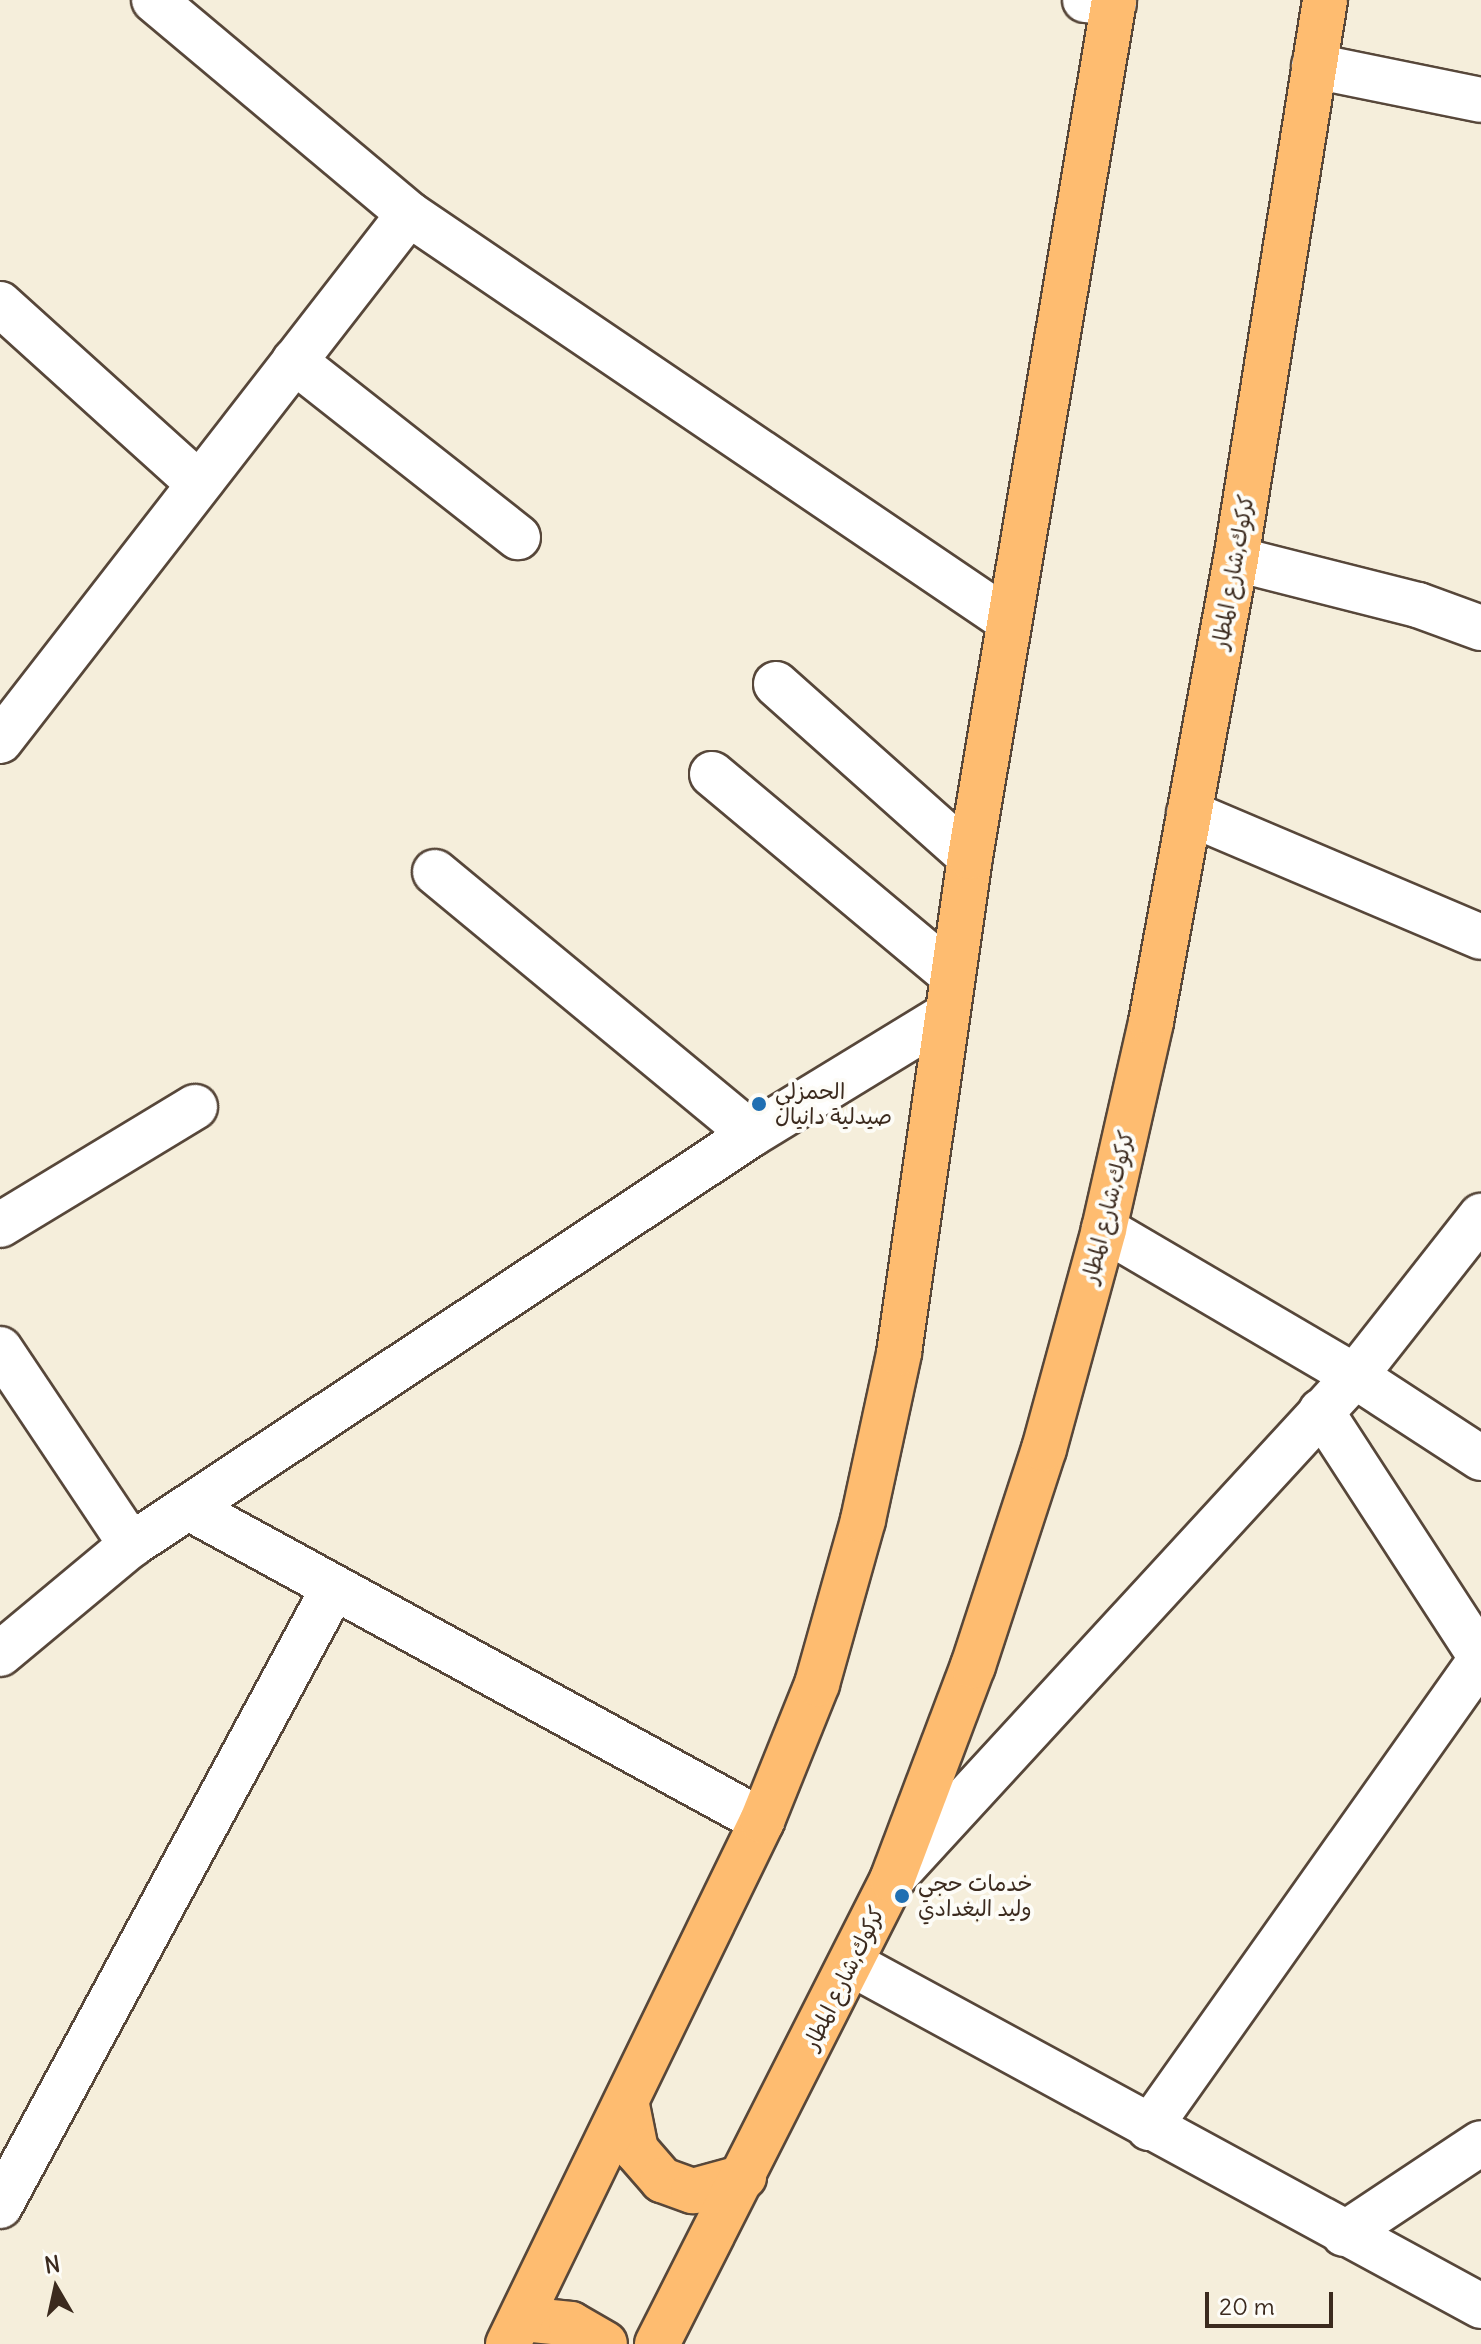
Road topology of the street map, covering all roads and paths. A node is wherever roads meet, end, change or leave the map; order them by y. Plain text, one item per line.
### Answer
1 (154, 0) edge
2 (1325, 0) edge
3 (1104, 1) edge
4 (1314, 66) junction
5 (1481, 100) edge
6 (409, 214) junction
7 (0, 304) edge
8 (294, 361) junction
9 (199, 484) junction
10 (518, 537) dead end
11 (1236, 559) junction
12 (1008, 620) junction
13 (1481, 628) edge
14 (776, 684) dead end
15 (0, 741) edge
16 (712, 774) dead end
17 (1189, 813) junction
18 (970, 857) junction
19 (435, 872) dead end
20 (1481, 937) edge
21 (948, 995) junction
22 (195, 1107) dead end
23 (752, 1134) junction
24 (1481, 1216) edge
25 (0, 1225) edge
26 (1104, 1229) junction
27 (0, 1349) edge
28 (1355, 1376) junction
29 (1321, 1411) junction
30 (1481, 1458) edge
31 (189, 1508) junction
32 (131, 1545) junction
33 (334, 1587) junction
34 (0, 1654) edge
35 (1481, 1658) edge
36 (762, 1821) junction
37 (892, 1880) junction
38 (852, 1964) junction
39 (627, 2105) junction
40 (1149, 2128) junction
41 (1481, 2143) edge
42 (744, 2177) junction
43 (0, 2206) edge
44 (1344, 2234) junction
45 (1481, 2306) edge
46 (515, 2331) edge
47 (605, 2344) edge
48 (657, 2344) edge

1 - 6 street
2 - 4 highway, كركوك,شارع المطار
3 - 12 highway
4 - 5 street
4 - 11 highway, كركوك,شارع المطار
6 - 8 street
6 - 12 street
7 - 9 street
8 - 9 street
8 - 10 street
9 - 15 street
11 - 13 street
11 - 17 highway, كركوك,شارع المطار
12 - 18 highway
14 - 18 street
16 - 21 street
17 - 20 street
17 - 26 highway, كركوك,شارع المطار
18 - 21 highway
19 - 23 street
21 - 23 street
21 - 36 highway
22 - 25 street
23 - 31 street
24 - 28 street
26 - 28 street
26 - 37 highway, كركوك,شارع المطار
27 - 32 street
28 - 29 street
28 - 30 street
29 - 35 street
29 - 37 street
31 - 32 street
31 - 33 street
32 - 34 street
33 - 36 street
33 - 43 street
35 - 40 street
36 - 39 highway
37 - 38 highway, كركوك,شارع المطار
38 - 40 street
38 - 42 highway, كركوك,شارع المطار
39 - 42 highway
39 - 46 highway
40 - 44 street
41 - 44 street
42 - 48 highway, كركوك,شارع المطار
44 - 45 street
46 - 47 highway

